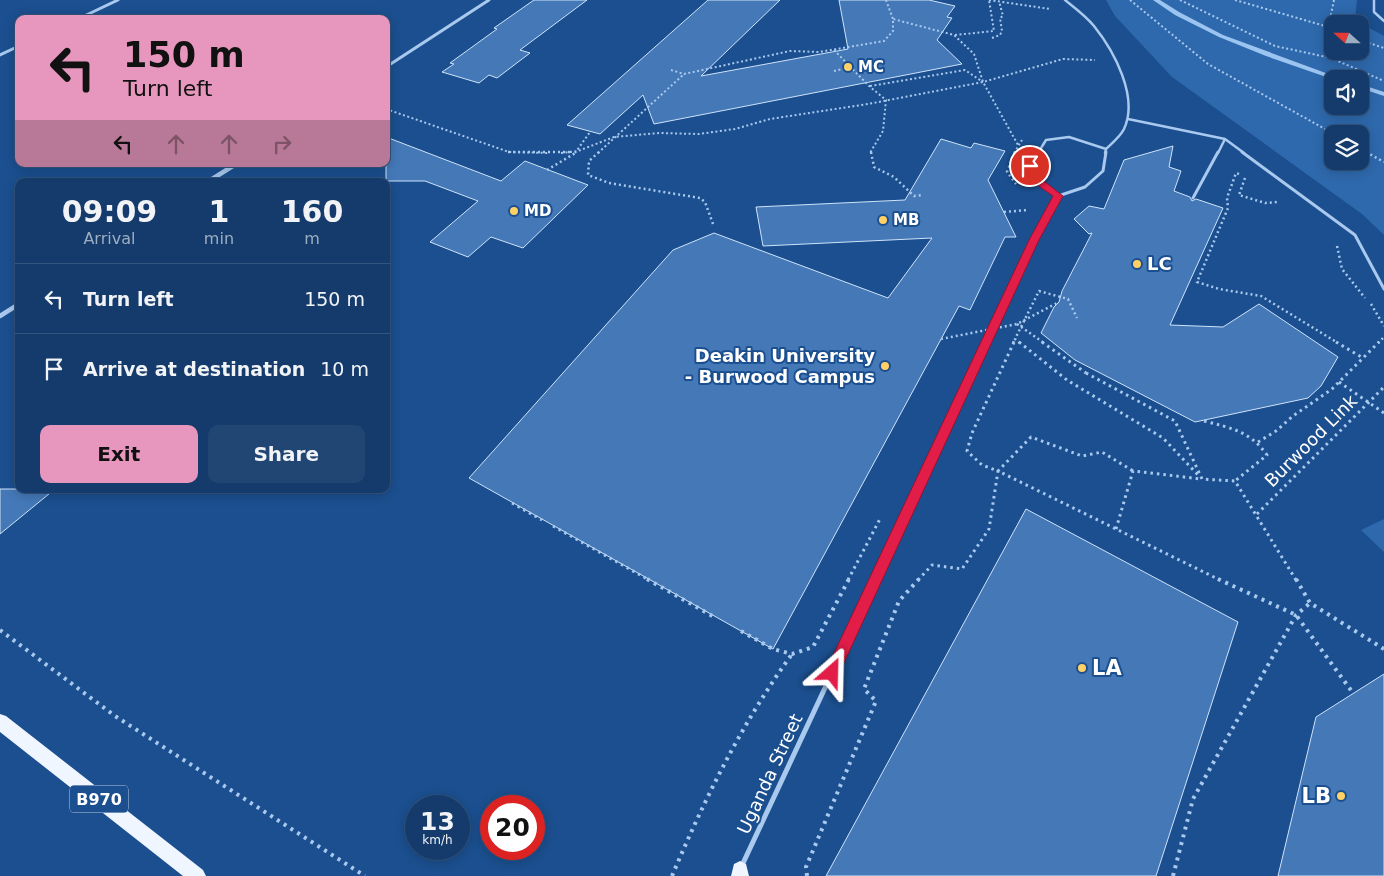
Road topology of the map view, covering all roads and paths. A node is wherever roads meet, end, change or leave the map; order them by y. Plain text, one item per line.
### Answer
1 (118, 0) edge
2 (489, 0) edge
3 (886, 0) edge
4 (989, 0) edge
5 (1065, 0) edge
6 (1130, 0) edge
7 (1180, 0) edge
8 (1235, 0) edge
9 (1334, 0) edge
10 (1374, 0) edge
11 (999, 1) edge
12 (1058, 11) dead end
13 (86, 15) edge
14 (1331, 15) edge
15 (893, 19) junction
16 (1384, 21) edge
17 (1324, 26) edge
18 (954, 35) junction
19 (992, 38) dead end
20 (1369, 43) edge
21 (15, 48) edge
22 (1384, 48) edge
23 (834, 50) junction
24 (0, 55) edge
25 (1115, 60) junction
26 (390, 64) edge
27 (852, 67) junction
28 (671, 70) dead end
29 (834, 71) dead end
30 (684, 74) junction
31 (1384, 81) edge
32 (983, 82) junction
33 (869, 86) junction
34 (886, 100) junction
35 (390, 110) edge
36 (1128, 119) junction
37 (1324, 128) edge
38 (590, 132) dead end
39 (614, 137) junction
40 (1225, 139) junction
41 (1018, 145) dead end
42 (1106, 149) junction
43 (578, 151) junction
44 (1369, 153) edge
45 (1384, 162) edge
46 (231, 167) edge
47 (547, 170) dead end
48 (214, 178) edge
49 (922, 195) dead end
50 (1058, 196) junction
51 (1193, 198) dead end
52 (1284, 202) dead end
53 (1029, 210) dead end
54 (1004, 212) dead end
55 (713, 224) dead end
56 (1337, 238) dead end
57 (1384, 289) edge
58 (1059, 302) dead end
59 (15, 307) edge
60 (0, 316) edge
61 (1077, 318) dead end
62 (1017, 324) junction
63 (1384, 326) edge
64 (1384, 337) edge
65 (941, 339) dead end
66 (1015, 339) junction
67 (1363, 358) junction
68 (1339, 382) junction
69 (1384, 387) edge
70 (1384, 413) edge
71 (1204, 421) dead end
72 (1258, 442) junction
73 (998, 471) junction
74 (1133, 471) junction
75 (1202, 479) junction
76 (1235, 481) junction
77 (512, 503) dead end
78 (1257, 514) junction
79 (542, 520) dead end
80 (553, 526) dead end
81 (876, 526) dead end
82 (1116, 528) junction
83 (1310, 603) junction
84 (1296, 615) junction
85 (716, 618) dead end
86 (0, 630) edge
87 (741, 632) dead end
88 (1384, 649) edge
89 (792, 654) junction
90 (1353, 693) dead end
91 (0, 723) edge
92 (739, 874) edge
93 (197, 876) edge
94 (365, 876) edge
95 (672, 876) edge
96 (807, 876) edge
97 (1174, 876) edge

1 - 13 street
2 - 26 street
3 - 15 path
4 - 11 path
4 - 18 path
5 - 25 lane
6 - 37 path
7 - 31 path
8 - 17 path
9 - 14 path
10 - 16 lane
11 - 12 path
11 - 19 path
15 - 18 path
15 - 23 path
18 - 32 path
20 - 22 path
21 - 24 street
23 - 27 path
23 - 30 path
25 - 32 path
25 - 36 lane
27 - 29 path
27 - 33 path
28 - 30 path
30 - 39 path
32 - 33 path
32 - 34 path
32 - 41 path
33 - 34 path
34 - 39 path
34 - 49 path
35 - 43 path
36 - 40 lane
36 - 42 lane
38 - 43 path
39 - 43 path
39 - 55 path
40 - 51 lane
40 - 57 lane
42 - 50 lane
42 - 50 lane
43 - 47 path
44 - 45 path
46 - 48 street
50 - 92 lane, Uganda Street
52 - 67 path
53 - 54 path
56 - 63 path
58 - 62 path, bridge
59 - 60 street
61 - 66 path
62 - 65 path, bridge
62 - 75 path, bridge
64 - 67 path
66 - 73 path
66 - 75 path
67 - 68 path
68 - 70 path
68 - 72 path
69 - 78 path, Burwood Link, bridge
71 - 72 path
72 - 76 path
73 - 74 path
73 - 82 path
73 - 96 path
74 - 75 path
74 - 82 path
75 - 76 path
76 - 78 path
77 - 79 path
78 - 83 path
80 - 85 path
81 - 89 path
82 - 84 path
83 - 84 path
83 - 88 path
84 - 90 path
84 - 97 path
86 - 94 path
87 - 89 path
89 - 95 path
91 - 93 main road, B970

